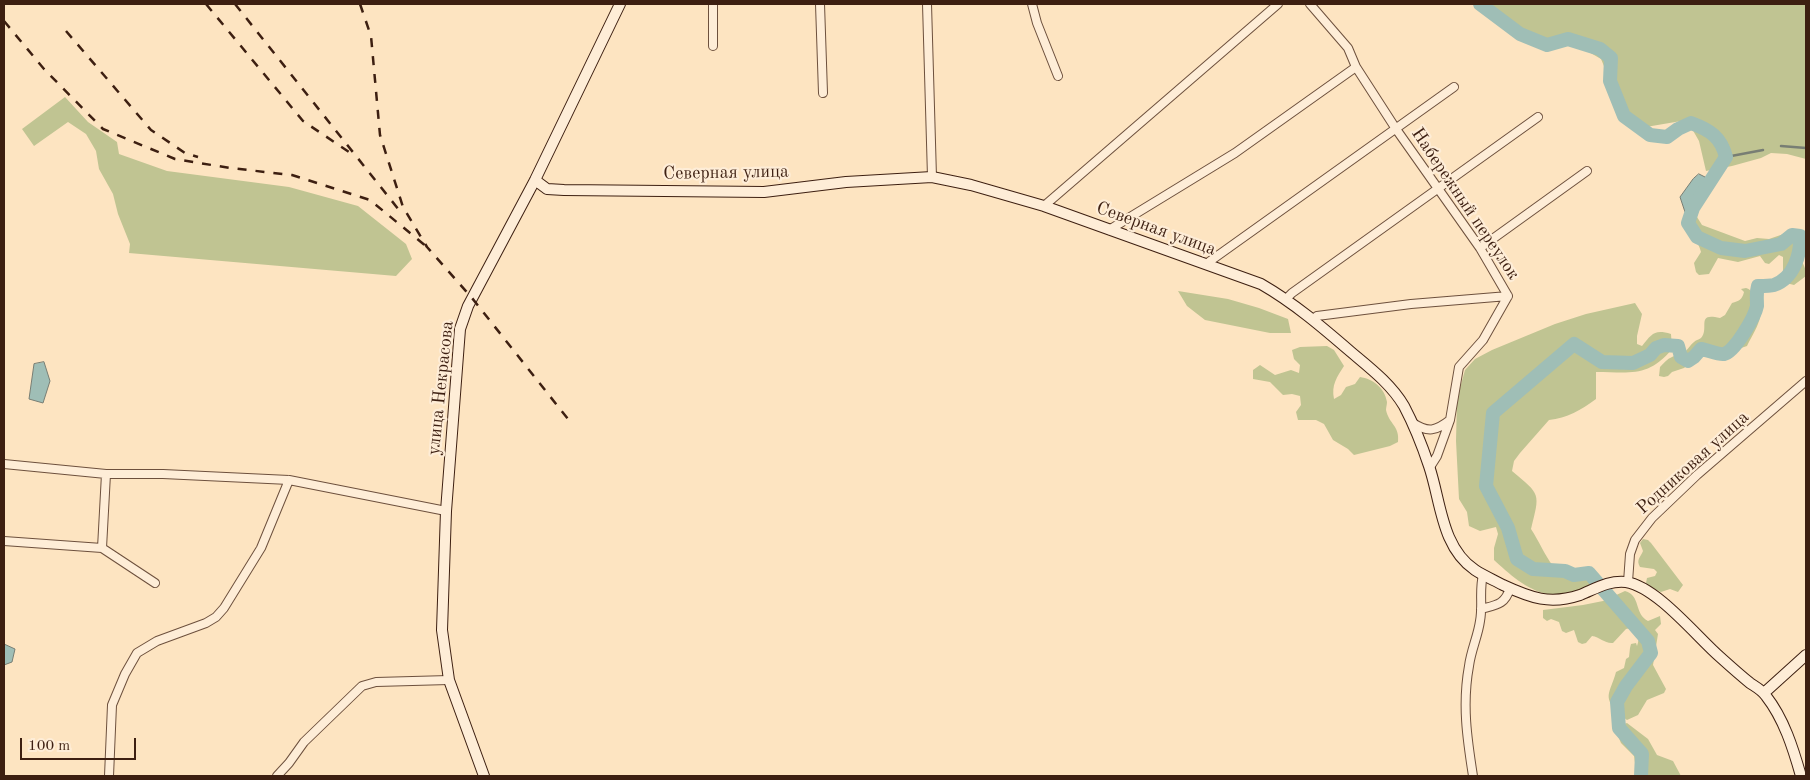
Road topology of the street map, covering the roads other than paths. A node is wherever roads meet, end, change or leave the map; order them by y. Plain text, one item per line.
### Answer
1 (620, 4) edge
2 (713, 4) edge
3 (820, 4) edge
4 (927, 4) edge
5 (1032, 4) edge
6 (1278, 4) edge
7 (1310, 4) edge
8 (713, 46) dead end
9 (1356, 67) junction
10 (1058, 76) dead end
11 (1454, 87) dead end
12 (823, 93) dead end
13 (1538, 117) dead end
14 (1396, 129) junction
15 (1587, 171) dead end
16 (932, 177) junction
17 (535, 180) junction
18 (1439, 188) junction
19 (1044, 206) junction
20 (1109, 230) junction
21 (1480, 248) junction
22 (1206, 264) junction
23 (1508, 296) junction
24 (1286, 299) junction
25 (1313, 319) junction
26 (1806, 381) edge
27 (1450, 420) junction
28 (1413, 423) junction
29 (4, 464) edge
30 (1430, 467) junction
31 (106, 474) junction
32 (289, 480) junction
33 (446, 511) junction
34 (4, 541) edge
35 (102, 548) junction
36 (1483, 575) junction
37 (1628, 582) junction
38 (154, 583) dead end
39 (1510, 588) junction
40 (1481, 609) junction
41 (1806, 655) edge
42 (449, 680) junction
43 (1764, 693) junction
44 (109, 776) edge
45 (277, 776) edge
46 (484, 776) edge
47 (1473, 776) edge
48 (1802, 776) edge

1 - 17 street, улица Некрасова
2 - 8 street
3 - 12 street
4 - 16 street
5 - 10 street
6 - 19 street
7 - 9 street, Набережный переулок
9 - 14 street, Набережный переулок
9 - 20 street
11 - 14 street
13 - 18 street
14 - 18 street, Набережный переулок
14 - 22 street
15 - 21 street
16 - 17 street, Северная улица
16 - 19 street, Северная улица
17 - 33 street, улица Некрасова
18 - 21 street, Набережный переулок
18 - 24 street
19 - 20 street, Северная улица
20 - 22 street, Северная улица
21 - 23 street, Набережный переулок
22 - 24 street, Северная улица
23 - 25 street
23 - 27 street, Набережный переулок
24 - 25 street, Северная улица
25 - 28 street, Северная улица
26 - 37 street, Родниковая улица
27 - 28 street
27 - 30 street, Набережный переулок
28 - 30 street, Северная улица
29 - 31 street
30 - 36 street, Северная улица
31 - 32 street
31 - 35 street
32 - 33 street
32 - 44 street
33 - 42 street, улица Некрасова
34 - 35 street
35 - 38 street
36 - 39 street, Северная улица
36 - 40 street
37 - 39 street, Северная улица
37 - 43 street
39 - 40 street
40 - 47 street
41 - 43 street
42 - 45 street
42 - 46 street, улица Некрасова
43 - 48 street

